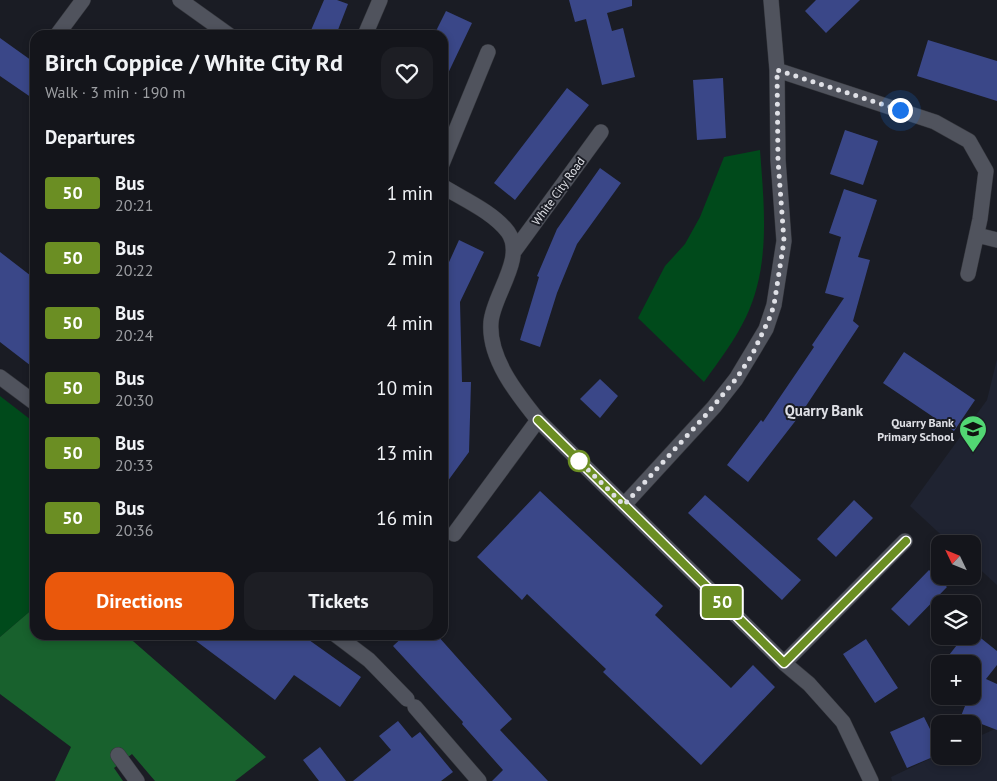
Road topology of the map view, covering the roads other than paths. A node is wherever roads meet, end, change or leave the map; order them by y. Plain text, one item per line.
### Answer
1 (83, 0) edge
2 (180, 0) edge
3 (380, 0) edge
4 (771, 0) edge
5 (61, 30) edge
6 (222, 30) edge
7 (367, 30) edge
8 (488, 52) dead end
9 (777, 70) junction
10 (601, 132) dead end
11 (448, 149) edge
12 (448, 190) edge
13 (977, 235) junction
14 (997, 240) edge
15 (515, 250) junction
16 (968, 274) dead end
17 (0, 377) edge
18 (30, 400) edge
19 (538, 420) junction
20 (624, 505) junction
21 (454, 534) dead end
22 (906, 541) dead end
23 (343, 640) edge
24 (784, 663) junction
25 (118, 755) dead end
26 (137, 781) edge
27 (479, 781) edge
28 (871, 781) edge

1 - 5 street
2 - 6 street
3 - 7 street
4 - 9 street
8 - 11 street
9 - 13 street
9 - 20 street
10 - 15 street, White City Road
12 - 15 street
13 - 14 street
13 - 16 street
15 - 19 street, White City Road
17 - 18 street
19 - 20 street, White City Road
19 - 21 street
20 - 24 street, White City Road
22 - 24 street
23 - 27 street
24 - 28 street, White City Road
25 - 26 street

